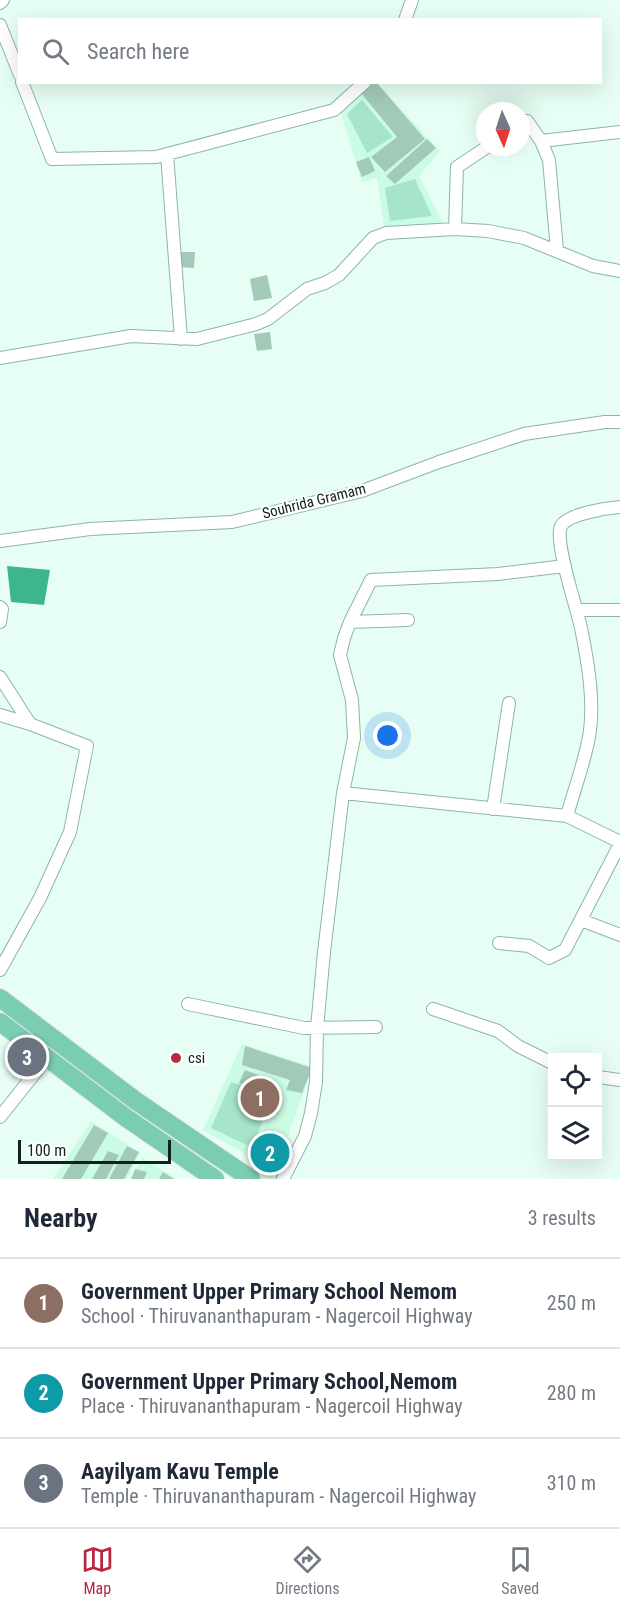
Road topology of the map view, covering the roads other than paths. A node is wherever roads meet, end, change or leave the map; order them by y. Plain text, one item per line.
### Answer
1 (412, 0) edge
2 (406, 18) edge
3 (0, 25) edge
4 (18, 70) edge
5 (23, 84) edge
6 (363, 84) edge
7 (530, 125) edge
8 (620, 132) edge
9 (541, 141) junction
10 (166, 154) junction
11 (476, 154) edge
12 (455, 229) junction
13 (556, 250) junction
14 (620, 272) edge
15 (181, 339) junction
16 (0, 358) edge
17 (620, 422) edge
18 (620, 507) edge
19 (0, 541) edge
20 (565, 566) junction
21 (0, 607) edge
22 (577, 610) junction
23 (620, 610) edge
24 (408, 620) dead end
25 (0, 622) edge
26 (350, 622) junction
27 (0, 676) edge
28 (509, 703) dead end
29 (0, 715) edge
30 (30, 724) junction
31 (343, 793) junction
32 (493, 809) junction
33 (567, 816) junction
34 (620, 844) edge
35 (581, 920) junction
36 (620, 935) edge
37 (499, 943) dead end
38 (0, 970) edge
39 (0, 998) edge
40 (188, 1004) dead end
41 (433, 1009) dead end
42 (0, 1022) edge
43 (376, 1027) dead end
44 (316, 1028) junction
45 (47, 1058) junction
46 (548, 1060) edge
47 (602, 1078) edge
48 (620, 1080) edge
49 (0, 1117) edge
50 (215, 1179) edge
51 (251, 1179) edge
52 (283, 1179) edge

1 - 2 street
3 - 4 street
5 - 10 street
6 - 10 street
7 - 9 street
8 - 9 street
9 - 13 street
10 - 15 street
11 - 12 street
12 - 13 street
12 - 15 street
13 - 14 street
15 - 16 street
17 - 19 street, Souhrida Gramam
18 - 20 street
20 - 22 street
20 - 26 street
21 - 25 street
22 - 23 street
22 - 33 street
24 - 26 street
26 - 31 street
27 - 30 street
28 - 32 street
29 - 30 street
30 - 38 street
31 - 32 street
31 - 44 street
32 - 33 street
33 - 34 street
34 - 35 street
35 - 36 street
35 - 37 street
39 - 51 main road
40 - 44 street
41 - 46 street
42 - 45 main road
43 - 44 street
44 - 52 street
45 - 49 street
45 - 50 main road
47 - 48 street

